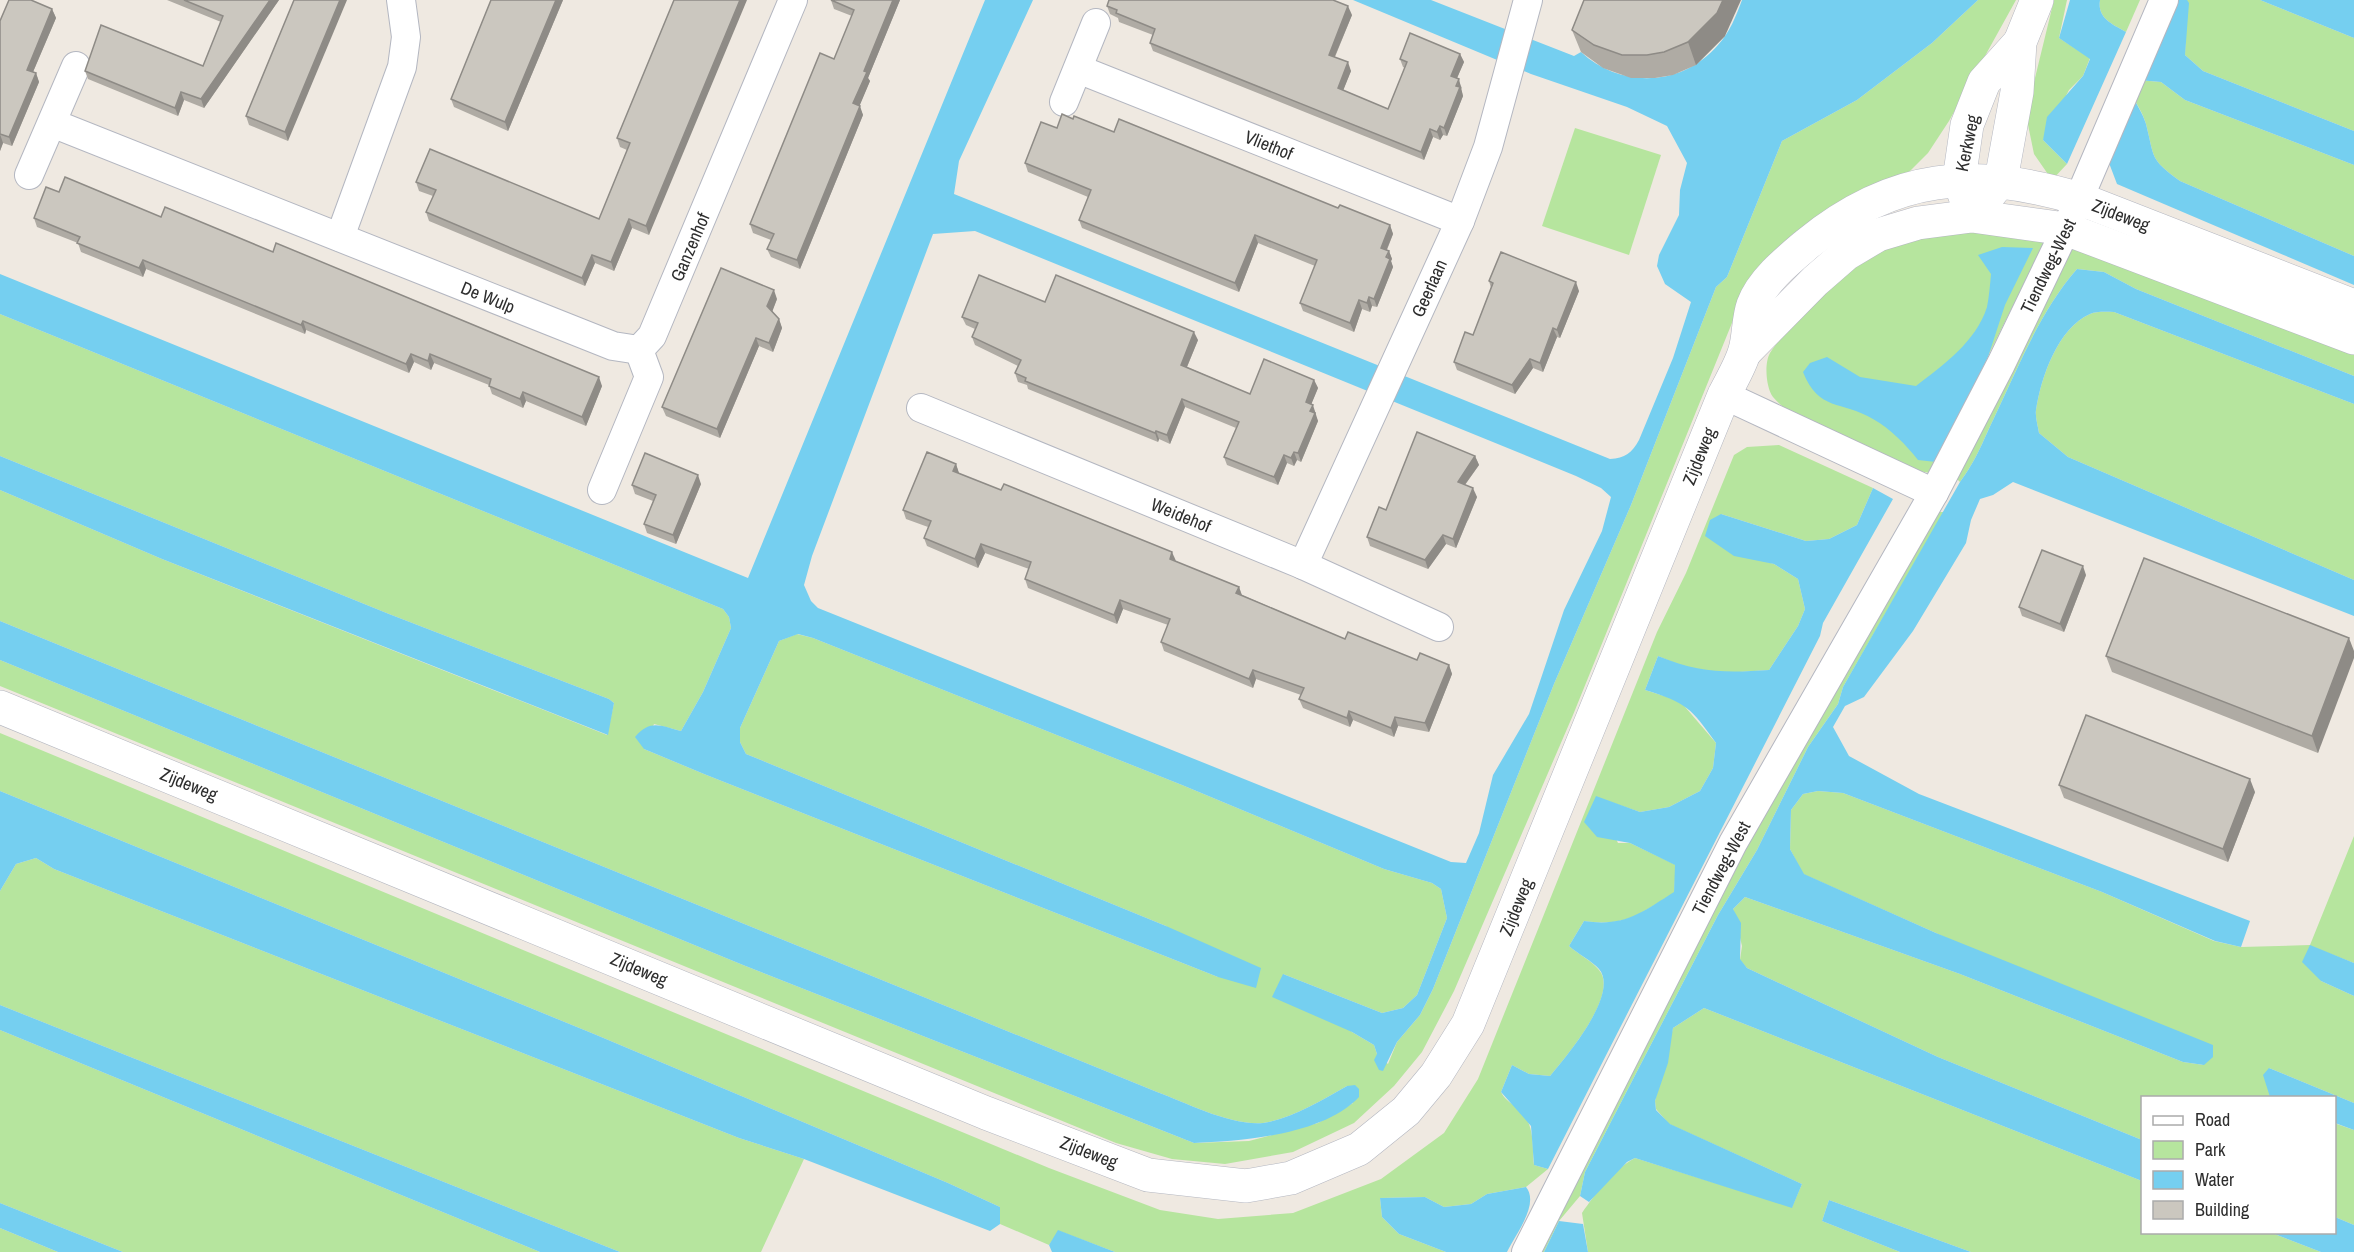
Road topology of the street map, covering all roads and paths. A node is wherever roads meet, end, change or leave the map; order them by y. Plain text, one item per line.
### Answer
1 (401, 0) edge
2 (793, 0) edge
3 (1528, 0) edge
4 (2037, 0) edge
5 (2164, 0) edge
6 (1096, 23) dead end
7 (2020, 42) junction
8 (76, 66) dead end
9 (1078, 69) junction
10 (1065, 102) dead end
11 (51, 123) junction
12 (28, 175) dead end
13 (1959, 180) junction
14 (2001, 180) junction
15 (2080, 199) junction
16 (1972, 216) junction
17 (1460, 222) junction
18 (2066, 229) junction
19 (339, 237) junction
20 (2354, 306) edge
21 (2354, 338) edge
22 (639, 350) junction
23 (1745, 352) junction
24 (1724, 395) junction
25 (921, 408) dead end
26 (602, 490) dead end
27 (1934, 493) junction
28 (1303, 565) junction
29 (1440, 627) dead end
30 (0, 707) edge
31 (1526, 1252) edge

1 - 19 street
2 - 22 street, Ganzenhof
3 - 17 street, Geerlaan
4 - 7 main road, Kerkweg
5 - 15 street, Tiendweg-West
6 - 9 street
7 - 13 main road, Kerkweg
7 - 14 main road, Kerkweg
8 - 11 street
9 - 10 street
9 - 17 street, Vliethof
11 - 12 street
11 - 19 street, De Wulp
13 - 14 main road, Zijdeweg
13 - 16 main road, Kerkweg
13 - 23 main road, Zijdeweg
14 - 15 main road, Zijdeweg
14 - 16 main road, Kerkweg
15 - 18 street, Tiendweg-West
15 - 20 main road, Zijdeweg
16 - 18 main road, Zijdeweg
16 - 23 main road, Zijdeweg
17 - 28 street, Geerlaan
18 - 21 main road, Zijdeweg
18 - 27 street, Tiendweg-West
19 - 22 street, De Wulp
22 - 26 street
23 - 24 main road, Zijdeweg
24 - 27 street
24 - 30 main road, Zijdeweg
25 - 28 street, Weidehof
27 - 31 street, Tiendweg-West
28 - 29 street, Weidehof

